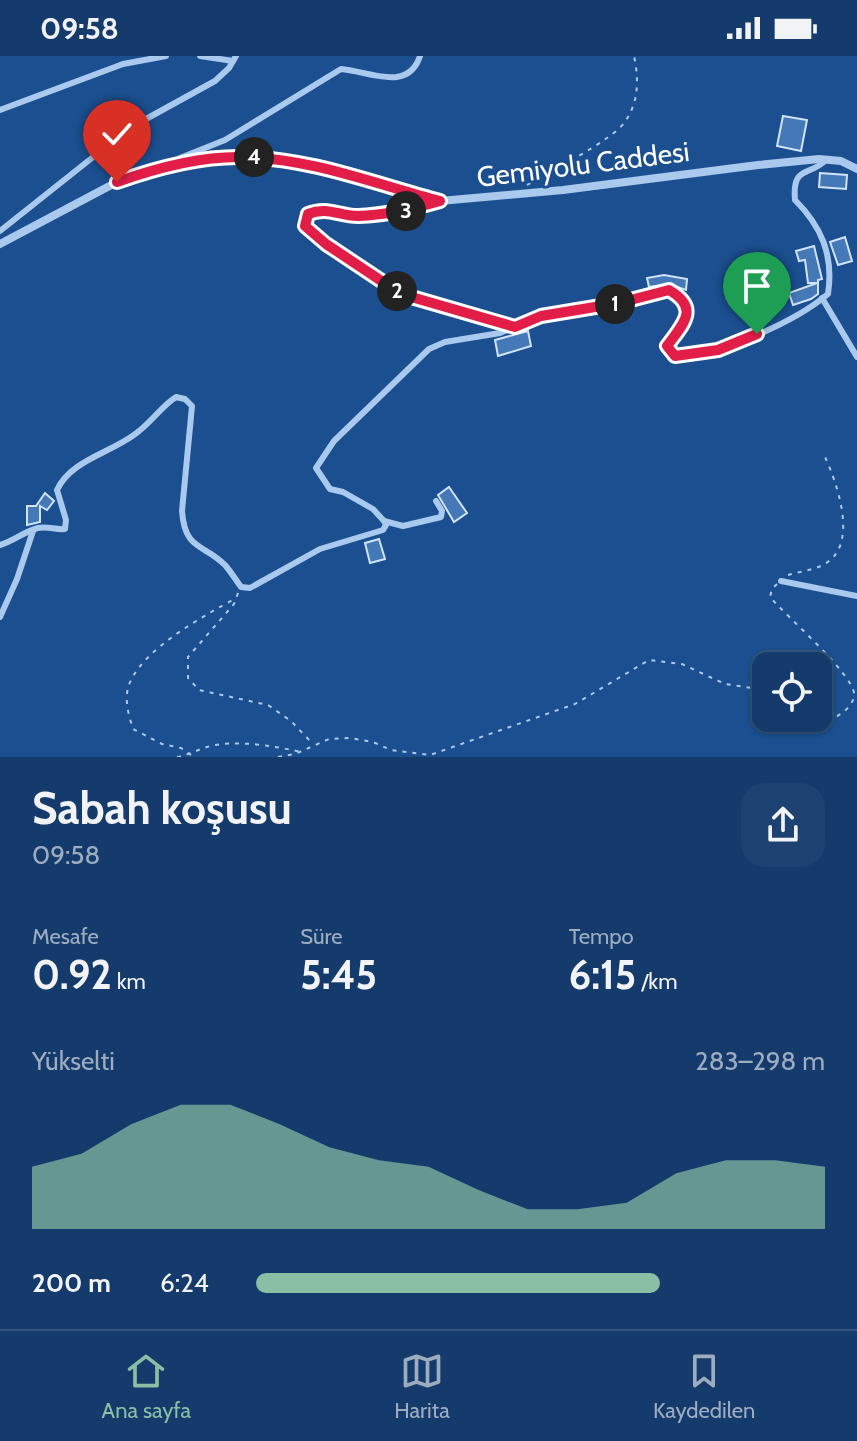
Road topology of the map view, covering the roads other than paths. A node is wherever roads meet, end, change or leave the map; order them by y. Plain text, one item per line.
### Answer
1 (166, 56) edge
2 (200, 56) edge
3 (420, 56) edge
4 (234, 58) edge
5 (0, 110) edge
6 (826, 160) junction
7 (166, 167) junction
8 (857, 169) edge
9 (0, 231) edge
10 (0, 244) edge
11 (822, 298) junction
12 (857, 357) edge
13 (436, 501) dead end
14 (384, 521) junction
15 (34, 529) junction
16 (0, 545) edge
17 (781, 581) road end
18 (857, 596) edge
19 (0, 617) edge

1 - 5 street
2 - 4 street
3 - 7 street
4 - 9 street
6 - 7 street, Gemiyolu Caddesi
6 - 8 street, Gemiyolu Caddesi
6 - 11 street
7 - 10 street, Gemiyolu Caddesi
11 - 12 street
11 - 14 street
13 - 14 street
14 - 15 street
15 - 16 street
15 - 19 street
17 - 18 street

